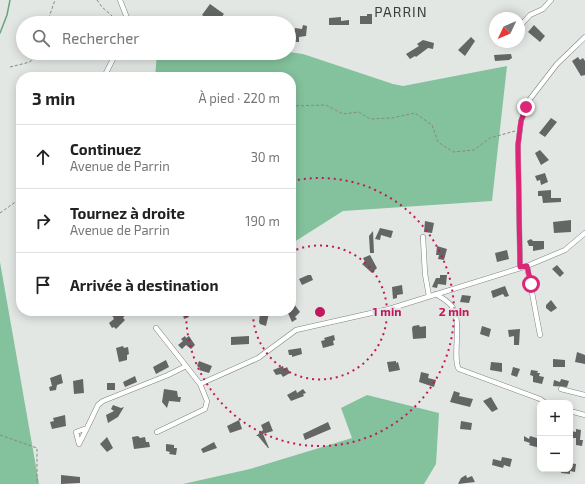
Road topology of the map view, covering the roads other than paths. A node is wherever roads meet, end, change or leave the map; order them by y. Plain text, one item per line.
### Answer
1 (120, 0) edge
2 (551, 0) edge
3 (126, 16) edge
4 (525, 20) edge
5 (585, 37) edge
6 (112, 60) edge
7 (106, 72) edge
8 (585, 233) edge
9 (423, 237) dead end
10 (527, 266) junction
11 (520, 267) junction
12 (436, 294) junction
13 (429, 296) junction
14 (156, 328) dead end
15 (540, 334) dead end
16 (186, 366) junction
17 (200, 384) junction
18 (561, 389) dead end
19 (585, 395) edge
20 (542, 400) edge
21 (573, 412) edge
22 (585, 415) edge
23 (87, 428) dead end
24 (157, 432) dead end

1 - 3 street
2 - 4 street
5 - 11 street
6 - 7 street
8 - 10 street
9 - 13 street
10 - 11 street
10 - 15 street
11 - 12 street
12 - 13 street
12 - 20 street
13 - 17 street
14 - 16 street
16 - 17 street
16 - 23 street
17 - 24 street
18 - 19 street
21 - 22 street

